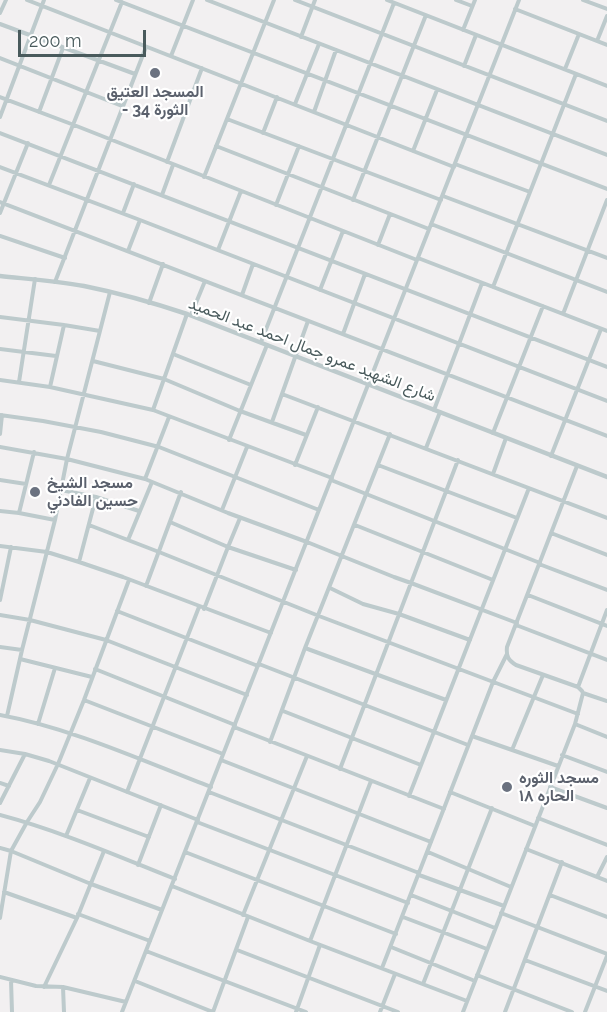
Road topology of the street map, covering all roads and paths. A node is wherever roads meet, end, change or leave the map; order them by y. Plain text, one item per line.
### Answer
1 (6, 0) edge
2 (27, 0) edge
3 (44, 0) edge
4 (116, 0) edge
5 (193, 0) edge
6 (207, 0) edge
7 (274, 0) edge
8 (295, 0) edge
9 (315, 0) edge
10 (387, 0) edge
11 (456, 0) edge
12 (475, 0) edge
13 (519, 0) edge
14 (583, 0) edge
15 (600, 0) edge
16 (122, 1) edge
17 (393, 3) junction
18 (41, 6) junction
19 (472, 6) junction
20 (597, 6) junction
21 (312, 7) junction
22 (515, 9) junction
23 (607, 9) edge
24 (0, 13) edge
25 (426, 15) junction
26 (607, 16) edge
27 (265, 23) junction
28 (0, 24) edge
29 (183, 25) junction
30 (463, 30) junction
31 (110, 33) junction
32 (381, 34) junction
33 (579, 34) junction
34 (477, 35) junction
35 (30, 36) junction
36 (301, 37) junction
37 (597, 41) junction
38 (319, 44) junction
39 (501, 45) junction
40 (607, 45) edge
41 (414, 46) junction
42 (146, 47) junction
43 (63, 48) junction
44 (336, 50) junction
45 (254, 53) junction
46 (171, 56) junction
47 (0, 58) edge
48 (98, 62) junction
49 (370, 63) junction
50 (19, 65) junction
51 (464, 66) junction
52 (202, 68) junction
53 (565, 69) junction
54 (135, 74) junction
55 (307, 74) junction
56 (576, 74) junction
57 (402, 76) junction
58 (489, 76) junction
59 (52, 77) junction
60 (325, 80) junction
61 (242, 84) junction
62 (607, 86) edge
63 (438, 90) junction
64 (86, 91) junction
65 (358, 93) junction
66 (0, 97) edge
67 (277, 97) junction
68 (6, 100) junction
69 (295, 104) junction
70 (122, 105) junction
71 (478, 105) junction
72 (565, 105) junction
73 (391, 106) junction
74 (39, 112) junction
75 (314, 112) junction
76 (0, 117) edge
77 (227, 119) junction
78 (426, 119) junction
79 (607, 121) edge
80 (346, 124) junction
81 (74, 125) junction
82 (0, 133) edge
83 (263, 133) junction
84 (553, 134) junction
85 (466, 135) junction
86 (378, 137) junction
87 (109, 139) junction
88 (28, 143) junction
89 (216, 146) junction
90 (299, 146) junction
91 (413, 151) junction
92 (607, 155) edge
93 (61, 157) junction
94 (332, 159) junction
95 (167, 162) junction
96 (173, 164) junction
97 (541, 164) junction
98 (454, 165) junction
99 (0, 167) edge
100 (98, 171) junction
101 (364, 171) junction
102 (15, 173) junction
103 (288, 174) junction
104 (204, 177) junction
105 (134, 183) junction
106 (49, 185) junction
107 (321, 187) junction
108 (607, 189) edge
109 (241, 191) junction
110 (530, 193) junction
111 (162, 195) junction
112 (442, 198) junction
113 (87, 200) junction
114 (353, 200) junction
115 (607, 200) edge
116 (2, 202) edge
117 (276, 205) junction
118 (0, 213) edge
119 (123, 213) junction
120 (390, 214) junction
121 (309, 218) junction
122 (140, 220) junction
123 (229, 221) junction
124 (599, 221) junction
125 (518, 224) junction
126 (607, 224) edge
127 (430, 227) junction
128 (75, 230) junction
129 (343, 231) junction
130 (0, 236) edge
131 (378, 245) junction
132 (298, 248) junction
133 (128, 250) junction
134 (218, 250) junction
135 (587, 251) junction
136 (506, 253) junction
137 (65, 258) junction
138 (607, 258) edge
139 (418, 259) junction
140 (331, 261) junction
141 (163, 264) junction
142 (253, 264) junction
143 (365, 274) junction
144 (0, 276) edge
145 (286, 277) junction
146 (35, 279) junction
147 (576, 280) junction
148 (205, 281) junction
149 (55, 282) junction
150 (482, 283) junction
151 (493, 287) junction
152 (406, 289) junction
153 (320, 290) junction
154 (110, 292) junction
155 (607, 292) edge
156 (242, 295) junction
157 (149, 303) junction
158 (354, 303) junction
159 (543, 306) junction
160 (274, 308) junction
161 (471, 314) junction
162 (563, 314) junction
163 (189, 315) junction
164 (0, 316) edge
165 (394, 319) junction
166 (29, 320) junction
167 (308, 321) junction
168 (64, 325) junction
169 (601, 328) junction
170 (607, 331) edge
171 (100, 332) junction
172 (343, 334) junction
173 (531, 337) junction
174 (261, 342) junction
175 (459, 344) junction
176 (267, 345) junction
177 (0, 349) edge
178 (382, 350) junction
179 (24, 351) junction
180 (173, 354) junction
181 (57, 356) junction
182 (295, 356) junction
183 (589, 360) junction
184 (93, 361) junction
185 (519, 367) junction
186 (607, 367) edge
187 (446, 374) junction
188 (164, 379) junction
189 (0, 380) edge
190 (19, 382) junction
191 (369, 384) junction
192 (251, 385) junction
193 (50, 387) junction
194 (577, 390) junction
195 (84, 394) junction
196 (282, 394) junction
197 (507, 398) junction
198 (607, 401) edge
199 (318, 407) junction
200 (153, 410) junction
201 (434, 410) junction
202 (240, 411) junction
203 (440, 412) junction
204 (1, 415) edge
205 (169, 417) junction
206 (565, 420) junction
207 (354, 421) junction
208 (272, 422) junction
209 (75, 427) junction
210 (493, 433) junction
211 (0, 434) edge
212 (390, 434) junction
213 (306, 435) junction
214 (607, 436) edge
215 (507, 438) junction
216 (229, 440) junction
217 (0, 447) edge
218 (159, 447) junction
219 (248, 447) junction
220 (426, 448) junction
221 (34, 452) junction
222 (551, 456) junction
223 (68, 459) junction
224 (458, 460) junction
225 (295, 465) junction
226 (378, 465) junction
227 (577, 466) junction
228 (494, 474) junction
229 (236, 477) junction
230 (607, 477) edge
231 (145, 479) junction
232 (331, 479) junction
233 (0, 480) edge
234 (152, 482) junction
235 (26, 484) junction
236 (529, 488) junction
237 (61, 490) junction
238 (447, 491) junction
239 (181, 492) junction
240 (367, 494) junction
241 (96, 497) junction
242 (564, 501) junction
243 (222, 510) junction
244 (319, 510) junction
245 (0, 511) edge
246 (139, 511) junction
247 (19, 513) junction
248 (240, 518) junction
249 (517, 518) junction
250 (607, 518) edge
251 (55, 520) junction
252 (435, 521) junction
253 (170, 522) junction
254 (89, 525) junction
255 (355, 525) junction
256 (552, 532) junction
257 (128, 540) junction
258 (307, 542) junction
259 (0, 546) edge
260 (11, 547) junction
261 (228, 547) junction
262 (505, 549) junction
263 (47, 552) junction
264 (159, 552) junction
265 (423, 552) junction
266 (607, 555) edge
267 (343, 556) junction
268 (79, 562) junction
269 (540, 564) junction
270 (296, 570) junction
271 (217, 575) junction
272 (129, 580) junction
273 (493, 580) junction
274 (2, 583) edge
275 (411, 583) junction
276 (146, 586) junction
277 (330, 588) junction
278 (607, 590) edge
279 (528, 595) junction
280 (0, 600) edge
281 (283, 602) junction
282 (202, 608) junction
283 (482, 609) junction
284 (607, 610) edge
285 (117, 611) junction
286 (399, 614) junction
287 (0, 615) edge
288 (319, 616) junction
289 (30, 621) junction
290 (517, 624) junction
291 (602, 624) junction
292 (607, 626) edge
293 (271, 633) junction
294 (187, 638) junction
295 (106, 640) junction
296 (470, 640) junction
297 (388, 642) junction
298 (0, 647) edge
299 (305, 648) junction
300 (22, 650) junction
301 (507, 654) junction
302 (590, 654) junction
303 (20, 659) junction
304 (607, 660) edge
305 (258, 665) junction
306 (54, 668) junction
307 (175, 668) junction
308 (95, 669) junction
309 (458, 669) junction
310 (376, 675) junction
311 (543, 675) junction
312 (92, 677) junction
313 (295, 678) junction
314 (493, 682) junction
315 (578, 687) junction
316 (583, 693) junction
317 (247, 695) junction
318 (164, 696) junction
319 (534, 697) junction
320 (84, 700) junction
321 (446, 700) junction
322 (607, 701) edge
323 (364, 705) junction
324 (282, 711) junction
325 (578, 714) junction
326 (0, 715) edge
327 (7, 716) junction
328 (38, 724) junction
329 (575, 724) junction
330 (235, 726) junction
331 (152, 727) junction
332 (434, 732) junction
333 (70, 734) junction
334 (472, 736) junction
335 (607, 737) edge
336 (352, 738) junction
337 (270, 742) junction
338 (468, 746) junction
339 (0, 750) edge
340 (512, 750) junction
341 (25, 754) junction
342 (223, 754) junction
343 (562, 755) junction
344 (307, 756) junction
345 (140, 760) junction
346 (221, 760) junction
347 (58, 764) junction
348 (421, 765) junction
349 (558, 766) junction
350 (340, 769) junction
351 (607, 772) edge
352 (90, 778) junction
353 (371, 781) junction
354 (0, 783) edge
355 (9, 786) junction
356 (550, 787) junction
357 (294, 788) junction
358 (210, 789) junction
359 (127, 792) junction
360 (450, 792) junction
361 (409, 796) junction
362 (0, 803) edge
363 (161, 805) junction
364 (492, 808) junction
365 (607, 808) edge
366 (444, 809) junction
367 (77, 810) junction
368 (359, 813) junction
369 (0, 815) edge
370 (538, 818) junction
371 (282, 820) junction
372 (197, 821) junction
373 (27, 822) junction
374 (535, 826) junction
375 (66, 837) junction
376 (149, 837) junction
377 (431, 842) junction
378 (347, 845) junction
379 (607, 845) edge
380 (0, 848) edge
381 (526, 849) junction
382 (270, 850) junction
383 (12, 851) junction
384 (104, 851) junction
385 (185, 852) junction
386 (428, 852) junction
387 (607, 857) edge
388 (562, 862) junction
389 (138, 865) junction
390 (467, 868) junction
391 (419, 874) junction
392 (335, 876) junction
393 (597, 877) junction
394 (174, 879) junction
395 (258, 880) junction
396 (607, 881) edge
397 (2, 883) edge
398 (91, 884) junction
399 (172, 886) junction
400 (512, 887) junction
401 (460, 890) junction
402 (4, 892) junction
403 (411, 895) junction
404 (550, 895) junction
405 (408, 903) junction
406 (324, 906) junction
407 (504, 906) junction
408 (162, 910) junction
409 (452, 911) junction
410 (501, 913) junction
411 (78, 916) junction
412 (246, 916) junction
413 (402, 916) junction
414 (607, 917) edge
415 (0, 918) edge
416 (538, 927) junction
417 (495, 928) junction
418 (444, 932) junction
419 (396, 934) junction
420 (150, 941) junction
421 (310, 941) junction
422 (320, 945) junction
423 (391, 947) junction
424 (487, 949) junction
425 (236, 950) junction
426 (146, 951) junction
427 (607, 955) edge
428 (525, 960) junction
429 (433, 963) junction
430 (382, 969) junction
431 (395, 974) junction
432 (477, 975) junction
433 (0, 977) edge
434 (309, 978) junction
435 (11, 980) junction
436 (135, 981) junction
437 (225, 981) junction
438 (475, 981) junction
439 (423, 984) junction
440 (44, 987) junction
441 (63, 987) junction
442 (595, 987) junction
443 (514, 989) junction
444 (607, 991) edge
445 (467, 1001) junction
446 (126, 1002) junction
447 (383, 1006) junction
448 (296, 1010) edge
449 (12, 1012) edge
450 (64, 1012) edge
451 (122, 1012) edge
452 (306, 1012) edge
453 (380, 1012) edge
454 (398, 1012) edge
455 (463, 1012) edge
456 (505, 1012) edge
457 (572, 1012) edge
458 (585, 1012) edge

1 - 24 street
2 - 18 street
3 - 18 street
4 - 16 street
5 - 29 street
6 - 27 street
7 - 27 street
8 - 21 street
9 - 21 street
10 - 17 street
11 - 19 street
12 - 19 street
13 - 22 street
14 - 20 street
15 - 20 street
16 - 29 street
16 - 31 street
17 - 25 street
17 - 32 street
18 - 31 street
18 - 35 street
19 - 30 street
20 - 23 street
21 - 32 street
21 - 36 street
22 - 33 street
22 - 39 street
25 - 30 street
25 - 41 street
26 - 37 street
27 - 36 street
27 - 45 street
28 - 35 street
29 - 45 street
29 - 46 street
30 - 34 street
31 - 42 street
31 - 48 street
32 - 41 street
32 - 49 street
33 - 37 street
33 - 53 street
34 - 39 street
34 - 51 street
35 - 43 street
35 - 50 street
36 - 38 street
37 - 40 street
38 - 44 street
38 - 55 street
39 - 53 street
39 - 58 street
41 - 51 street
41 - 57 street
42 - 46 street
42 - 54 street
43 - 48 street
43 - 59 street
44 - 49 street
44 - 60 street
45 - 55 street
45 - 61 street
46 - 52 street
47 - 50 street
48 - 54 street
48 - 64 street
49 - 57 street
49 - 65 street
50 - 59 street
50 - 68 street
51 - 58 street
52 - 61 street
52 - 95 street
53 - 56 street
54 - 70 street
55 - 60 street
55 - 69 street
56 - 62 street
56 - 72 street
57 - 63 street
57 - 73 street
58 - 71 street
58 - 72 street
59 - 64 street
59 - 74 street
60 - 65 street
60 - 75 street
61 - 67 street
61 - 77 street
63 - 71 street
63 - 78 street
64 - 70 street
64 - 81 street
65 - 73 street
65 - 80 street
66 - 68 street
67 - 69 street
67 - 83 street
68 - 74 street
68 - 76 street
69 - 75 street
70 - 87 street
71 - 84 street
71 - 85 street
72 - 79 street
72 - 84 street
73 - 78 street
73 - 86 street
74 - 81 street
75 - 80 street
77 - 83 street
77 - 89 street
78 - 85 street
78 - 91 street
80 - 86 street
80 - 94 street
81 - 87 street
81 - 93 street
82 - 88 street
83 - 90 street
84 - 92 street
84 - 97 street
85 - 97 street
85 - 98 street
86 - 91 street
86 - 101 street
87 - 95 street
87 - 100 street
88 - 93 street
88 - 102 street
89 - 103 street
89 - 104 street
90 - 94 street
90 - 103 street
91 - 98 street
93 - 100 street
93 - 106 street
94 - 101 street
94 - 107 street
95 - 96 street
96 - 104 street
96 - 111 street
97 - 108 street
97 - 110 street
98 - 110 street
98 - 112 street
99 - 102 street
100 - 105 street
100 - 113 street
101 - 112 street
101 - 114 street
102 - 106 street
102 - 116 street
103 - 107 street
103 - 117 street
104 - 109 street
105 - 111 street
105 - 119 street
106 - 113 street
107 - 114 street
107 - 121 street
109 - 117 street
109 - 123 street
110 - 125 street
111 - 123 street
112 - 125 street
112 - 127 street
113 - 119 street
113 - 128 street
114 - 120 street
115 - 124 street
116 - 118 street
116 - 128 street
117 - 121 street
119 - 122 street
120 - 127 street
120 - 131 street
121 - 129 street
121 - 132 street
122 - 133 street
122 - 134 street
123 - 132 street
123 - 134 street
124 - 126 street
124 - 135 street
125 - 135 street
125 - 136 street
127 - 136 street
127 - 139 street
128 - 133 street
128 - 137 street
129 - 131 street
129 - 140 street
130 - 137 street
131 - 139 street
132 - 140 street
132 - 145 street
133 - 141 street
134 - 142 street
135 - 138 street
135 - 147 street
136 - 147 street
136 - 151 street
137 - 149 street
139 - 150 street
139 - 152 street
140 - 143 street
140 - 153 street
141 - 148 street
141 - 157 street
142 - 145 street
142 - 156 street
143 - 152 street
143 - 158 street
144 - 146 street, شارع الشهيد عمرو جمال احمد عبد الحميد
145 - 153 street
145 - 160 street
146 - 149 street, شارع الشهيد عمرو جمال احمد عبد الحميد
146 - 166 street
147 - 155 street
147 - 162 street
148 - 156 street
148 - 163 street
149 - 154 street, شارع الشهيد عمرو جمال احمد عبد الحميد
150 - 151 street
150 - 161 street
151 - 159 street
152 - 161 street
152 - 165 street
153 - 158 street
154 - 157 street, شارع الشهيد عمرو جمال احمد عبد الحميد
154 - 171 street
156 - 160 street
157 - 163 street, شارع الشهيد عمرو جمال احمد عبد الحميد
158 - 165 street
158 - 172 street
159 - 162 street
159 - 173 street
160 - 167 street
160 - 174 street
161 - 173 street
161 - 175 street
162 - 169 street
163 - 174 street, شارع الشهيد عمرو جمال احمد عبد الحميد
163 - 180 street
164 - 166 street
165 - 175 street
165 - 178 street
166 - 168 street
166 - 179 street
167 - 172 street
167 - 182 street
168 - 171 street
168 - 181 street
169 - 170 street
169 - 183 street
171 - 184 street
172 - 178 street
173 - 183 street
173 - 185 street
174 - 176 street, شارع الشهيد عمرو جمال احمد عبد الحميد
175 - 185 street
175 - 187 street
176 - 182 street, شارع الشهيد عمرو جمال احمد عبد الحميد
176 - 192 street
177 - 179 street
178 - 187 street
178 - 191 street
179 - 181 street
179 - 190 street
180 - 188 street
180 - 192 street
181 - 193 street
182 - 191 street, شارع الشهيد عمرو جمال احمد عبد الحميد
182 - 196 street
183 - 186 street
183 - 194 street
184 - 188 street
184 - 195 street
185 - 194 street
185 - 197 street
187 - 197 street
187 - 201 street
188 - 200 street
188 - 202 street
189 - 190 street
190 - 193 street
191 - 201 street, شارع الشهيد عمرو جمال احمد عبد الحميد
191 - 207 street
192 - 202 street
193 - 195 street
194 - 198 street
194 - 206 street
195 - 200 street
195 - 209 street
196 - 199 street
196 - 208 street
197 - 206 street
197 - 210 street
199 - 207 street
199 - 213 street
200 - 205 street
201 - 203 street, شارع الشهيد عمرو جمال احمد عبد الحميد
202 - 208 street
202 - 216 street
203 - 210 street, شارع الشهيد عمرو جمال احمد عبد الحميد
203 - 220 street
204 - 209 street
204 - 211 street
205 - 216 street
205 - 218 street
206 - 214 street
206 - 222 street
207 - 212 street
207 - 232 street
208 - 213 street
209 - 218 street
209 - 223 street
210 - 215 street, شارع الشهيد عمرو جمال احمد عبد الحميد
212 - 220 street
212 - 226 street
213 - 225 street
215 - 222 street, شارع الشهيد عمرو جمال احمد عبد الحميد
215 - 228 street
216 - 219 street
217 - 221 street
218 - 229 street
218 - 231 street
219 - 225 street
219 - 229 street
220 - 224 street
221 - 223 street
221 - 235 street
222 - 227 street, شارع الشهيد عمرو جمال احمد عبد الحميد
223 - 231 street
223 - 237 street
224 - 228 street
224 - 238 street
225 - 232 street
226 - 238 street
226 - 240 street
227 - 230 street, شارع الشهيد عمرو جمال احمد عبد الحميد
227 - 242 street
228 - 236 street
229 - 243 street
229 - 244 street
231 - 234 street
232 - 240 street
232 - 244 street
233 - 235 street
234 - 239 street
234 - 246 street
235 - 247 street
236 - 242 street
236 - 249 street
237 - 241 street
237 - 251 street
238 - 249 street
238 - 252 street
239 - 243 street
239 - 253 street
240 - 252 street
240 - 255 street
241 - 246 street
241 - 254 street
242 - 250 street
242 - 256 street
243 - 248 street
244 - 258 street
245 - 247 street
246 - 257 street
247 - 251 street
248 - 258 street
248 - 261 street
249 - 262 street
251 - 263 street
252 - 262 street
252 - 265 street
253 - 261 street
253 - 264 street
254 - 257 street
254 - 268 street
255 - 265 street
255 - 267 street
256 - 266 street
256 - 269 street
257 - 264 street
258 - 267 street
258 - 270 street
259 - 260 street
260 - 263 street
260 - 274 street
261 - 270 street
261 - 271 street
262 - 269 street
262 - 273 street
263 - 268 street
263 - 289 street
264 - 271 street
264 - 276 street
265 - 273 street
265 - 275 street
267 - 275 street
267 - 277 street
268 - 272 street
269 - 278 street
269 - 279 street
270 - 281 street
271 - 281 street
271 - 282 street
272 - 276 street
272 - 285 street
273 - 283 street
274 - 280 street
275 - 283 street
275 - 286 street
276 - 282 street
277 - 286 street
277 - 288 street
279 - 290 street
279 - 291 street
281 - 288 street
281 - 293 street
282 - 293 street
282 - 294 street
283 - 290 street
283 - 296 street
284 - 291 street
285 - 294 street
285 - 295 street
286 - 296 street
286 - 297 street
287 - 289 street
288 - 297 street
288 - 299 street
289 - 295 street
289 - 300 street
290 - 301 street
290 - 302 street
291 - 292 street
291 - 302 street
293 - 305 street
294 - 305 street
294 - 307 street
295 - 307 street
295 - 308 street
296 - 309 street
297 - 309 street
297 - 310 street
298 - 300 street
299 - 310 street
299 - 313 street
300 - 303 street
301 - 311 street
301 - 314 street
302 - 304 street
302 - 315 street
303 - 306 street
303 - 327 street
305 - 313 street
305 - 317 street
306 - 312 street
306 - 328 street
307 - 317 street
307 - 318 street
308 - 312 street
308 - 318 street
309 - 314 street
309 - 321 street
310 - 321 street
310 - 323 street
311 - 315 street
311 - 319 street
312 - 320 street
313 - 323 street
313 - 324 street
314 - 319 street
314 - 334 street
315 - 316 street
316 - 322 street
316 - 325 street
317 - 330 street
318 - 330 street
318 - 331 street
319 - 325 street
319 - 340 street
320 - 331 street
320 - 333 street
321 - 332 street
323 - 332 street
323 - 336 street
324 - 336 street
324 - 337 street
325 - 329 street
326 - 327 street
327 - 328 street
328 - 333 street
329 - 335 street
329 - 343 street
330 - 337 street
330 - 342 street
331 - 342 street
331 - 345 street
332 - 338 street
332 - 348 street
333 - 345 street
333 - 347 street
334 - 338 street
334 - 340 street
336 - 348 street
336 - 350 street
337 - 344 street
338 - 360 street
339 - 341 street
340 - 349 street
341 - 347 street
341 - 355 street
342 - 346 street
343 - 349 street
343 - 351 street
344 - 350 street
344 - 357 street
345 - 358 street
345 - 359 street
346 - 357 street
346 - 358 street
347 - 352 street
347 - 373 street
348 - 361 street
349 - 356 street
350 - 353 street
352 - 359 street
352 - 367 street
353 - 361 street
353 - 368 street
354 - 355 street
355 - 362 street
356 - 365 street
356 - 370 street
357 - 368 street
357 - 371 street
358 - 371 street
358 - 372 street
359 - 363 street
360 - 364 street
360 - 366 street
361 - 366 street
363 - 372 street
363 - 376 street
364 - 374 street
364 - 390 street
366 - 377 street
367 - 375 street
367 - 376 street
368 - 377 street
368 - 378 street
369 - 373 street
370 - 374 street
370 - 379 street
371 - 378 street
371 - 382 street
372 - 382 street
372 - 385 street
373 - 375 street
373 - 383 street
374 - 381 street
375 - 384 street
376 - 389 street
377 - 386 street
378 - 391 street
378 - 392 street
380 - 383 street
381 - 388 street
381 - 400 street
382 - 392 street
382 - 395 street
383 - 397 street
383 - 398 street
384 - 389 street
384 - 398 street
385 - 394 street
385 - 395 street
386 - 390 street
386 - 391 street
387 - 393 street
388 - 393 street
388 - 404 street
389 - 394 street
390 - 400 street
390 - 401 street
391 - 401 street
391 - 403 street
392 - 405 street
392 - 406 street
393 - 396 street
394 - 399 street
395 - 406 street
395 - 412 street
397 - 402 street
398 - 408 street
398 - 411 street
399 - 408 street
399 - 412 street
400 - 407 street
401 - 407 street
401 - 409 street
402 - 411 street
402 - 415 street
403 - 405 street
403 - 409 street
404 - 414 street
404 - 416 street
405 - 413 street
406 - 419 street
406 - 421 street
407 - 410 street
408 - 420 street
409 - 417 street
409 - 418 street
410 - 416 street
410 - 417 street
411 - 420 street
411 - 440 street
412 - 421 street
412 - 425 street
413 - 418 street
413 - 419 street
416 - 427 street
416 - 428 street
417 - 424 street
418 - 424 street
418 - 429 street
419 - 423 street
420 - 426 street
421 - 422 street
422 - 430 street
422 - 434 street
423 - 429 street
423 - 430 street
424 - 432 street
425 - 434 street
425 - 437 street
426 - 436 street
426 - 437 street
427 - 442 street
428 - 442 street
428 - 443 street
429 - 438 street
429 - 439 street
430 - 431 street
431 - 439 street
431 - 447 street
432 - 438 street
432 - 443 street
433 - 435 street
434 - 447 street
434 - 448 street
435 - 440 street
435 - 449 street
436 - 437 street
436 - 446 street
437 - 448 street
438 - 445 street
439 - 445 street
440 - 441 street
441 - 446 street
441 - 450 street
442 - 444 street
442 - 458 street
443 - 456 street
443 - 457 street
445 - 455 street
446 - 451 street
447 - 453 street
447 - 454 street
448 - 452 street

